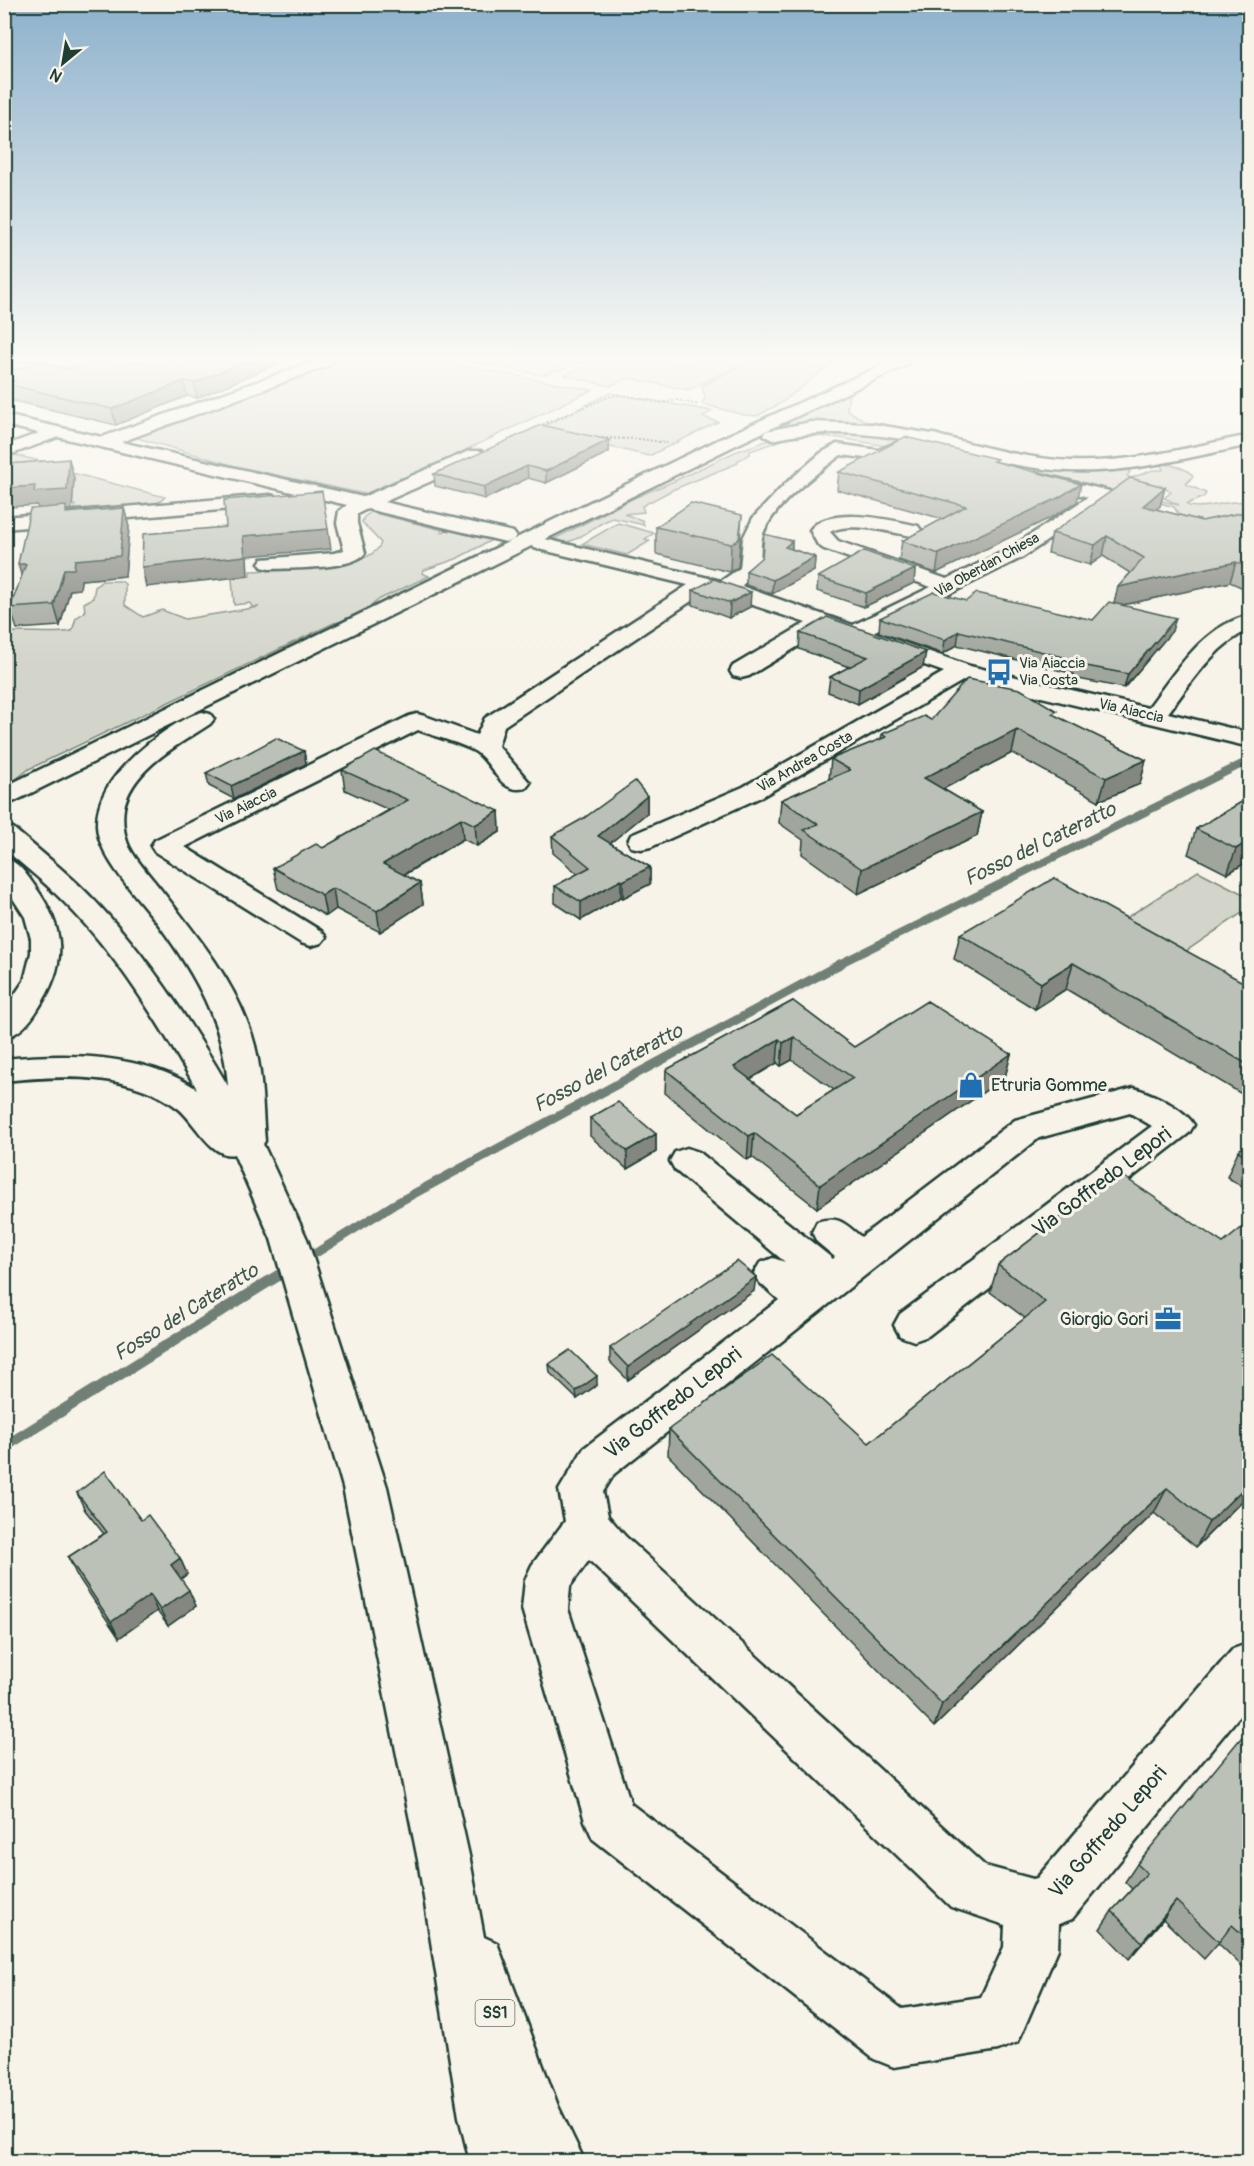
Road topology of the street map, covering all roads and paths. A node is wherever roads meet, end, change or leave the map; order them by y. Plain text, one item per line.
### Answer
1 (196, 463) edge
2 (460, 463) edge
3 (686, 463) edge
4 (702, 463) edge
5 (820, 463) edge
6 (971, 463) edge
7 (1041, 463) edge
8 (1125, 463) edge
9 (1146, 463) edge
10 (652, 480) junction
11 (1118, 481) dead end
12 (337, 496) junction
13 (370, 503) junction
14 (204, 507) junction
15 (149, 511) junction
16 (5, 528) edge
17 (206, 529) edge
18 (911, 530) dead end
19 (148, 534) edge
20 (506, 536) dead end
21 (541, 544) dead end
22 (269, 563) dead end
23 (715, 585) junction
24 (950, 587) junction
25 (1250, 621) edge
26 (822, 623) junction
27 (854, 634) junction
28 (316, 645) junction
29 (741, 671) dead end
30 (963, 671) junction
31 (1154, 716) junction
32 (1250, 740) edge
33 (485, 747) junction
34 (517, 783) dead end
35 (4, 797) edge
36 (4, 834) edge
37 (641, 841) dead end
38 (4, 866) edge
39 (311, 937) dead end
40 (4, 1028) edge
41 (4, 1070) edge
42 (249, 1149) junction
43 (687, 1161) dead end
44 (266, 1184) junction
45 (831, 1267) junction
46 (773, 1273) dead end
47 (914, 1325) dead end
48 (588, 1525) junction
49 (1250, 1666) edge
50 (444, 1860) junction
51 (1033, 1906) junction
52 (500, 2162) edge
53 (555, 2162) edge

1 - 12 main road
2 - 13 main road
3 - 10 main road
4 - 10 main road
5 - 23 main road, Via Oberdan Chiesa
6 - 24 main road, Via Oberdan Chiesa
7 - 8 main road
9 - 11 main road
10 - 28 main road
12 - 13 main road
12 - 14 main road
13 - 20 main road
13 - 22 main road
14 - 15 main road
14 - 17 main road
15 - 16 main road
15 - 19 main road
18 - 24 main road
21 - 23 main road, Via Aiaccia
23 - 26 main road, Via Aiaccia
23 - 33 main road
24 - 27 main road, Via Oberdan Chiesa
25 - 31 main road
26 - 27 main road, Via Aiaccia
26 - 29 main road
27 - 30 main road, Via Aiaccia
28 - 35 main road
28 - 42 main road
30 - 31 main road, Via Aiaccia
30 - 37 main road, Via Andrea Costa
31 - 32 main road, Via Aiaccia
33 - 34 main road, Via Aiaccia
33 - 39 main road, Via Aiaccia
36 - 42 main road
38 - 40 main road
41 - 44 main road
42 - 44 main road
43 - 45 main road
44 - 50 main road
45 - 46 main road
45 - 47 main road, Via Goffredo Lepori
45 - 48 main road, Via Goffredo Lepori
48 - 51 main road, Via Goffredo Lepori
48 - 51 main road
49 - 51 main road, Via Goffredo Lepori
50 - 52 main road
50 - 53 main road, SS1

